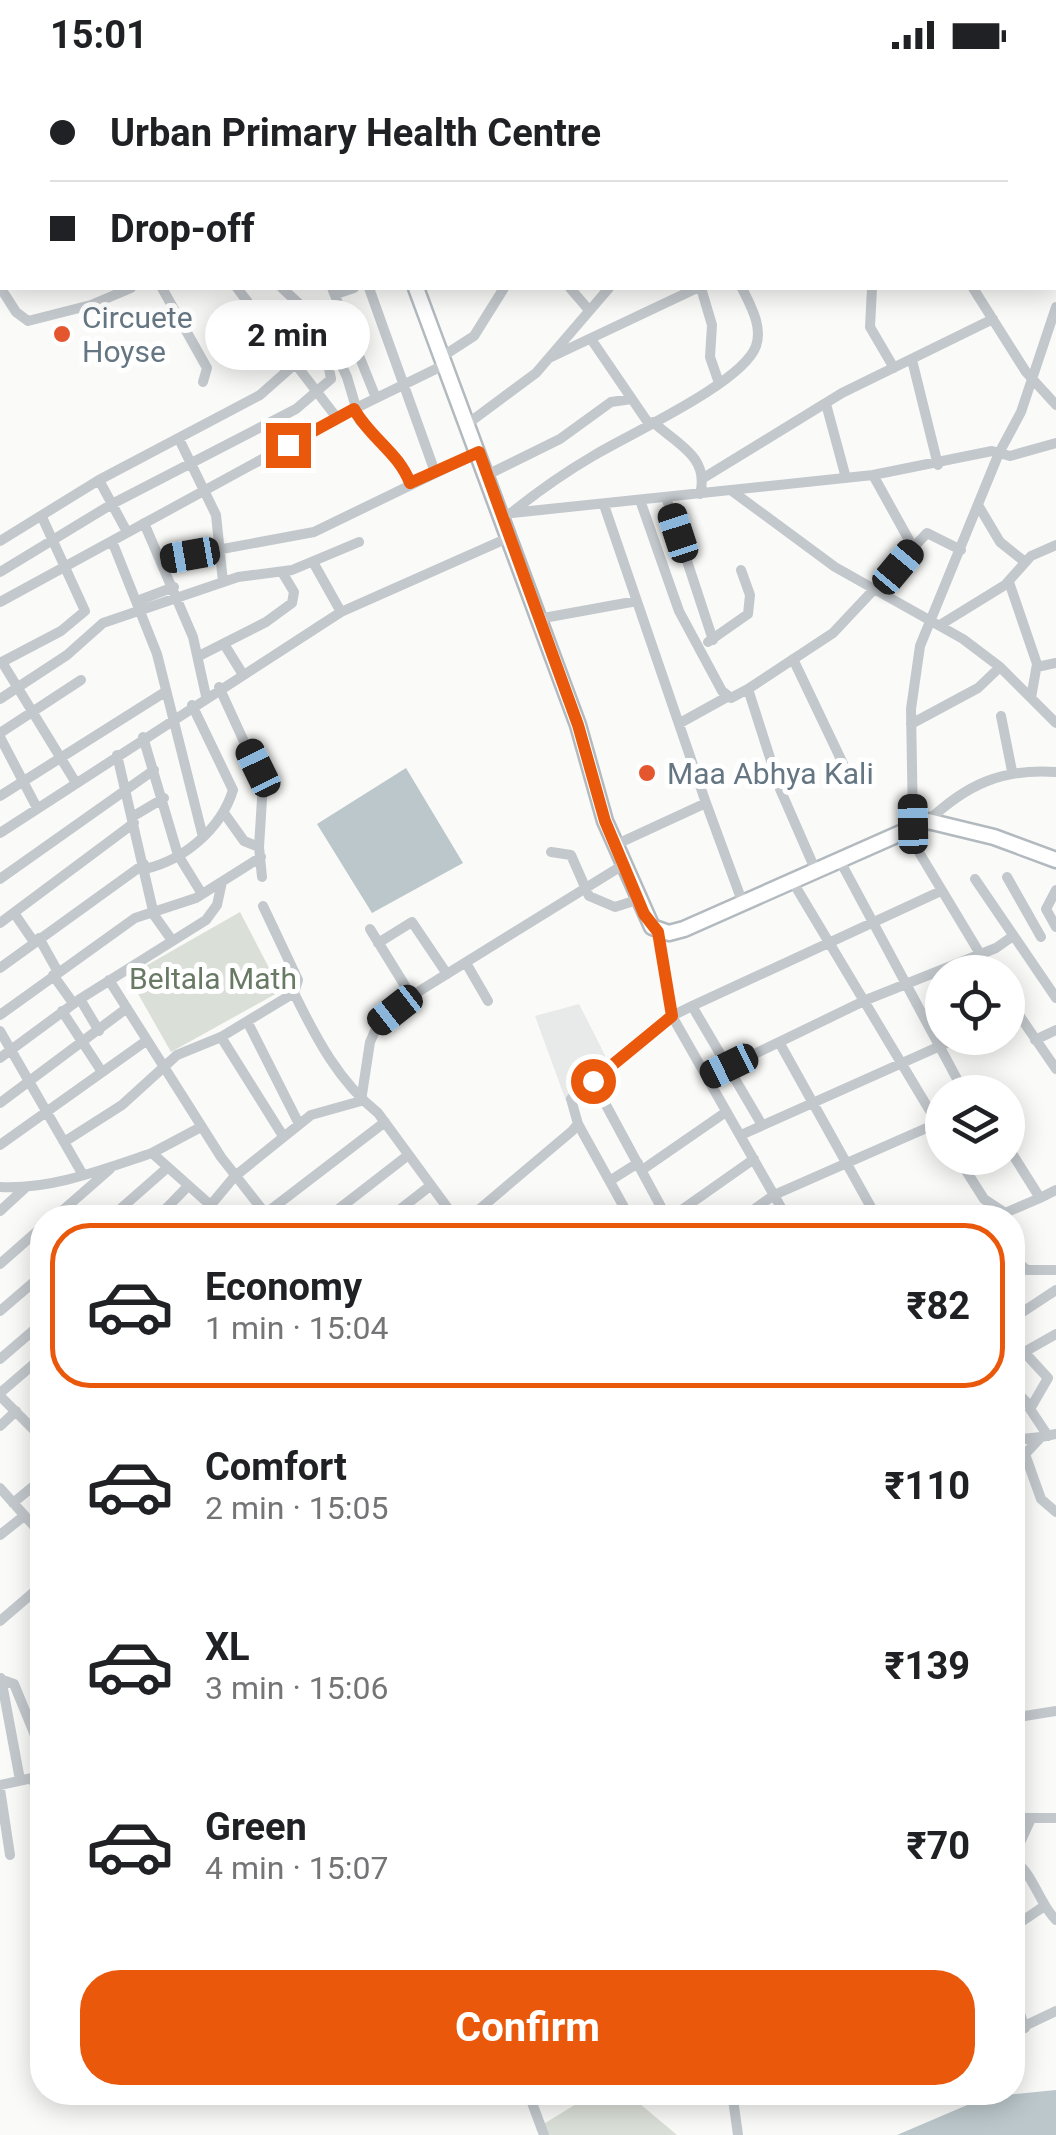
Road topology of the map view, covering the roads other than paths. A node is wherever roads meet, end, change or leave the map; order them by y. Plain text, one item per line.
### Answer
1 (2, 290) edge
2 (126, 290) edge
3 (163, 290) edge
4 (239, 290) edge
5 (284, 290) edge
6 (370, 290) edge
7 (417, 290) edge
8 (503, 290) edge
9 (572, 290) edge
10 (606, 290) edge
11 (695, 290) edge
12 (700, 290) edge
13 (743, 290) edge
14 (872, 290) edge
15 (974, 290) edge
16 (334, 291) edge
17 (247, 302) junction
18 (1056, 307) edge
19 (588, 309) junction
20 (994, 319) junction
21 (591, 338) junction
22 (226, 354) dead end
23 (548, 359) junction
24 (445, 360) junction
25 (912, 360) junction
26 (338, 361) junction
27 (295, 364) junction
28 (894, 368) junction
29 (1032, 377) junction
30 (203, 382) dead end
31 (718, 384) junction
32 (403, 386) junction
33 (317, 392) junction
34 (376, 398) junction
35 (632, 399) junction
36 (826, 404) junction
37 (1056, 406) edge
38 (354, 409) junction
39 (337, 418) junction
40 (470, 422) junction
41 (651, 423) junction
42 (179, 439) junction
43 (1056, 442) edge
44 (479, 452) junction
45 (999, 453) junction
46 (192, 461) junction
47 (938, 464) junction
48 (435, 472) junction
49 (487, 475) junction
50 (873, 475) junction
51 (704, 477) junction
52 (846, 478) junction
53 (99, 480) junction
54 (410, 483) junction
55 (206, 489) junction
56 (732, 491) junction
57 (700, 494) junction
58 (666, 498) junction
59 (640, 500) junction
60 (112, 504) junction
61 (604, 505) junction
62 (978, 505) junction
63 (506, 514) junction
64 (42, 517) junction
65 (144, 522) junction
66 (126, 532) junction
67 (12, 534) junction
68 (510, 536) junction
69 (53, 540) junction
70 (0, 541) edge
71 (112, 541) junction
72 (359, 542) dead end
73 (1056, 545) edge
74 (914, 548) junction
75 (218, 550) junction
76 (960, 550) junction
77 (26, 557) junction
78 (163, 560) junction
79 (314, 562) junction
80 (1026, 562) junction
81 (66, 566) junction
82 (742, 570) dead end
83 (0, 572) edge
84 (282, 572) junction
85 (223, 582) junction
86 (1010, 582) junction
87 (876, 590) junction
88 (176, 592) junction
89 (1, 598) edge
90 (638, 601) junction
91 (139, 606) junction
92 (341, 612) junction
93 (538, 619) junction
94 (936, 622) junction
95 (713, 640) junction
96 (224, 644) junction
97 (699, 648) junction
98 (199, 656) junction
99 (793, 659) junction
100 (1, 662) edge
101 (1056, 663) edge
102 (1037, 667) junction
103 (1000, 668) junction
104 (242, 673) junction
105 (80, 680) dead end
106 (220, 686) junction
107 (17, 689) junction
108 (748, 689) junction
109 (166, 692) junction
110 (206, 696) junction
111 (728, 697) junction
112 (1031, 698) junction
113 (0, 700) edge
114 (192, 705) junction
115 (33, 712) junction
116 (1000, 716) dead end
117 (171, 719) junction
118 (680, 723) junction
119 (1056, 723) edge
120 (911, 724) junction
121 (0, 735) edge
122 (143, 737) junction
123 (116, 755) junction
124 (60, 758) junction
125 (154, 770) junction
126 (1012, 771) junction
127 (848, 772) dead end
128 (1056, 772) edge
129 (25, 780) junction
130 (76, 782) junction
131 (126, 791) junction
132 (0, 796) edge
133 (164, 798) junction
134 (706, 803) junction
135 (38, 808) junction
136 (224, 812) junction
137 (133, 820) junction
138 (915, 825) junction
139 (0, 833) edge
140 (203, 838) junction
141 (615, 845) junction
142 (260, 852) junction
143 (551, 852) dead end
144 (178, 854) junction
145 (839, 859) junction
146 (1056, 860) edge
147 (624, 865) junction
148 (145, 867) junction
149 (815, 870) junction
150 (262, 877) dead end
151 (1007, 877) dead end
152 (0, 878) edge
153 (791, 879) junction
154 (976, 879) dead end
155 (222, 882) junction
156 (586, 888) junction
157 (1056, 890) edge
158 (942, 891) junction
159 (202, 894) junction
160 (637, 900) junction
161 (742, 901) junction
162 (263, 906) dead end
163 (153, 909) junction
164 (14, 913) junction
165 (0, 923) edge
166 (874, 923) junction
167 (1056, 928) edge
168 (370, 930) dead end
169 (658, 932) junction
170 (1013, 936) junction
171 (1041, 937) junction
172 (172, 939) junction
173 (37, 940) junction
174 (832, 941) junction
175 (378, 944) junction
176 (1022, 949) junction
177 (979, 955) joint
178 (466, 963) junction
179 (0, 968) edge
180 (55, 974) junction
181 (447, 974) junction
182 (925, 976) edge
183 (109, 980) junction
184 (906, 984) junction
185 (294, 993) junction
186 (412, 997) junction
187 (1056, 998) edge
188 (866, 1000) junction
189 (488, 1001) dead end
190 (72, 1004) junction
191 (692, 1006) junction
192 (127, 1008) junction
193 (0, 1015) edge
194 (672, 1016) junction
195 (925, 1022) edge
196 (248, 1023) junction
197 (1025, 1029) edge
198 (1056, 1030) edge
199 (0, 1031) edge
200 (99, 1031) junction
201 (220, 1037) junction
202 (146, 1040) junction
203 (1035, 1040) junction
204 (780, 1042) junction
205 (82, 1043) junction
206 (11, 1049) junction
207 (925, 1052) edge
208 (0, 1058) edge
209 (902, 1063) junction
210 (729, 1066) junction
211 (166, 1068) junction
212 (1056, 1069) edge
213 (102, 1072) junction
214 (707, 1077) junction
215 (593, 1081) junction
216 (29, 1082) junction
217 (362, 1101) junction
218 (925, 1102) edge
219 (0, 1103) edge
220 (812, 1103) junction
221 (48, 1111) junction
222 (726, 1112) junction
223 (385, 1122) junction
224 (298, 1124) junction
225 (578, 1124) junction
226 (762, 1126) junction
227 (201, 1127) junction
228 (925, 1133) edge
229 (741, 1135) junction
230 (283, 1136) junction
231 (64, 1142) junction
232 (0, 1145) edge
233 (152, 1153) junction
234 (408, 1156) junction
235 (754, 1159) junction
236 (846, 1162) junction
237 (113, 1166) junction
238 (640, 1167) junction
239 (167, 1168) junction
240 (1025, 1174) edge
241 (83, 1175) junction
242 (970, 1175) edge
243 (234, 1176) junction
244 (611, 1180) junction
245 (188, 1186) junction
246 (430, 1186) junction
247 (0, 1187) edge
248 (25, 1188) junction
249 (1056, 1190) edge
250 (774, 1195) junction
251 (1040, 1198) junction
252 (69, 1205) edge
253 (125, 1205) edge
254 (170, 1205) edge
255 (212, 1205) joint
256 (259, 1205) edge
257 (276, 1205) edge
258 (343, 1205) edge
259 (406, 1205) edge
260 (445, 1205) edge
261 (486, 1205) edge
262 (624, 1205) edge
263 (661, 1205) edge
264 (687, 1205) edge
265 (760, 1205) edge
266 (780, 1205) edge
267 (870, 1205) edge
268 (992, 1205) edge
269 (1025, 1206) edge
270 (0, 1211) edge
271 (30, 1238) edge
272 (0, 1264) edge
273 (1025, 1268) edge
274 (1054, 1273) edge
275 (30, 1285) edge
276 (1056, 1290) edge
277 (1025, 1310) edge
278 (0, 1311) edge
279 (30, 1334) edge
280 (1056, 1334) edge
281 (1025, 1351) edge
282 (1025, 1353) edge
283 (0, 1360) edge
284 (30, 1368) edge
285 (1052, 1378) edge
286 (0, 1394) edge
287 (1025, 1401) edge
288 (1031, 1407) junction
289 (16, 1411) junction
290 (30, 1419) edge
291 (0, 1426) edge
292 (1048, 1436) edge
293 (1026, 1458) joint
294 (0, 1488) edge
295 (30, 1489) edge
296 (14, 1503) junction
297 (1056, 1512) edge
298 (24, 1516) junction
299 (30, 1522) edge
300 (0, 1536) edge
301 (30, 1595) edge
302 (0, 1621) edge
303 (0, 1678) edge
304 (1056, 1710) edge
305 (1025, 1716) edge
306 (30, 1723) edge
307 (20, 1780) junction
308 (30, 1781) edge
309 (0, 1787) edge
310 (1056, 1818) edge
311 (1025, 1820) edge
312 (1030, 1821) junction
313 (1025, 1832) edge
314 (10, 1855) dead end
315 (1025, 1872) edge
316 (1043, 1907) junction
317 (1025, 1919) edge
318 (1056, 1920) edge
319 (1056, 2011) edge
320 (1025, 2028) edge
321 (536, 2105) edge
322 (734, 2105) edge
323 (544, 2135) edge
324 (738, 2135) edge

1 - 2 street
3 - 30 street
4 - 17 street
5 - 26 street
6 - 32 street
7 - 24 main road
8 - 24 street
9 - 19 street
10 - 19 street
11 - 21 street
12 - 31 street
13 - 31 street
14 - 28 street
15 - 20 street
16 - 34 street
17 - 22 street
17 - 27 street
18 - 29 street
19 - 23 street
20 - 25 street
20 - 29 street
21 - 23 street
21 - 35 street
23 - 40 street
24 - 32 street
24 - 40 main road
25 - 28 street
25 - 47 street
26 - 33 street
26 - 38 street
27 - 33 street
27 - 42 street
28 - 36 street
29 - 37 street
29 - 45 street
31 - 41 street
32 - 34 street
32 - 48 street
33 - 39 street
33 - 46 street
34 - 38 street
35 - 41 street
35 - 49 street
36 - 51 street
36 - 52 street
38 - 39 street
38 - 54 street
39 - 55 street
40 - 44 main road
41 - 51 street
41 - 63 street
42 - 46 street
42 - 53 street
43 - 45 street
44 - 48 street
44 - 49 main road
45 - 47 street
45 - 62 street
46 - 55 street
46 - 60 street
47 - 50 street
48 - 54 street
49 - 63 main road
50 - 52 street
50 - 74 street
51 - 57 street
52 - 56 street
53 - 60 street
53 - 64 street
54 - 75 street
55 - 65 street
55 - 75 street
56 - 57 street
56 - 87 street
57 - 58 street
58 - 59 street
58 - 95 street
59 - 61 street
59 - 97 street
60 - 66 street
60 - 69 street
61 - 63 street
61 - 90 street
62 - 76 street
62 - 80 street
63 - 68 main road
64 - 67 street
64 - 69 street
65 - 66 street
65 - 78 street
66 - 71 street
67 - 70 street
67 - 77 street
68 - 92 street
68 - 93 main road
69 - 77 street
69 - 81 street
71 - 81 street
71 - 91 street
72 - 79 street
73 - 80 street
74 - 76 street
74 - 87 street
75 - 78 street
75 - 85 street
76 - 94 street
77 - 83 street
78 - 88 street
79 - 84 street
79 - 92 street
80 - 86 street
81 - 89 street
81 - 100 street
82 - 95 street
84 - 85 street
84 - 96 street
85 - 88 street
86 - 94 street
86 - 102 street
87 - 94 street
87 - 99 street
88 - 91 street
88 - 98 street
90 - 93 street
90 - 118 street
91 - 107 street
91 - 109 street
92 - 104 street
93 - 141 main road
94 - 103 street
94 - 120 street
95 - 97 street
96 - 98 street
96 - 104 street
97 - 111 street
98 - 110 street
99 - 108 street
99 - 127 street
100 - 107 street
101 - 102 street
102 - 112 street
103 - 112 street
103 - 120 street
104 - 106 street
105 - 115 street
106 - 110 street
106 - 142 street
107 - 113 street
107 - 115 street
108 - 111 street
108 - 149 street
109 - 117 street
109 - 124 street
110 - 114 street
111 - 118 street
112 - 119 street
114 - 117 street
114 - 136 street
115 - 121 street
115 - 124 street
116 - 126 street
117 - 122 street
117 - 140 street
118 - 134 street
120 - 138 street
121 - 129 street
122 - 123 street
122 - 125 street
123 - 130 street
123 - 131 street
124 - 129 street
124 - 130 street
125 - 131 street
125 - 133 street
126 - 128 street
126 - 138 street
129 - 132 street
129 - 135 street
130 - 135 street
131 - 137 street
131 - 152 street
133 - 137 street
133 - 144 street
134 - 141 street
134 - 161 street
135 - 139 street
136 - 140 street
136 - 142 street
137 - 148 street
137 - 164 street
138 - 145 main road
138 - 146 main road
138 - 158 street
140 - 144 street
141 - 147 main road
142 - 150 street
142 - 155 street
143 - 156 street
144 - 148 street
144 - 159 street
145 - 149 main road
145 - 166 street
147 - 156 street
147 - 160 main road
148 - 163 street
148 - 173 street
149 - 153 main road
151 - 171 street
153 - 161 main road
153 - 174 street
154 - 170 street
155 - 159 street
155 - 172 street
156 - 160 street
156 - 178 street
157 - 167 street
158 - 166 street
158 - 177 street
159 - 163 street
160 - 169 main road
161 - 169 main road
162 - 185 street
163 - 172 street
163 - 180 street
164 - 165 street
164 - 173 street
166 - 174 street
166 - 184 street
167 - 171 street
168 - 175 street
169 - 194 street
170 - 176 street
170 - 177 street
171 - 176 street
172 - 183 street
173 - 179 street
173 - 180 street
174 - 188 street
174 - 191 street
175 - 181 street
175 - 186 street
176 - 187 street
178 - 181 street
178 - 189 street
180 - 190 street
180 - 193 street
181 - 186 street
182 - 184 street
183 - 190 street
183 - 192 street
184 - 188 street
184 - 195 street
185 - 196 street
185 - 217 street
186 - 217 street
188 - 204 street
188 - 209 street
190 - 200 street
190 - 205 street
190 - 206 street
191 - 194 street
191 - 210 street
192 - 200 street
192 - 202 street
194 - 214 street
194 - 215 street
196 - 201 street
196 - 224 street
197 - 203 street
198 - 203 street
199 - 206 street
200 - 205 street
201 - 211 street
201 - 230 street
202 - 211 street
202 - 213 street
203 - 212 street
204 - 210 street
204 - 220 street
205 - 213 street
205 - 216 street
206 - 208 street
206 - 216 street
207 - 209 street
209 - 218 street
209 - 220 street
210 - 214 street
210 - 226 street
211 - 227 street
211 - 231 street
213 - 221 street
214 - 222 street
215 - 225 street
215 - 238 street
216 - 219 street
216 - 221 street
217 - 223 street
217 - 224 street
220 - 226 street
220 - 236 street
221 - 231 street
221 - 232 street
222 - 229 street
222 - 238 street
223 - 234 street
223 - 257 street
224 - 230 street
225 - 244 street
225 - 261 street
226 - 229 street
227 - 233 street
227 - 243 street
228 - 236 street
229 - 235 street
230 - 243 street
231 - 241 street
233 - 237 street
233 - 239 street
234 - 246 street
234 - 258 street
235 - 250 street
235 - 264 street
236 - 250 street
236 - 267 street
237 - 241 street
237 - 252 street
238 - 244 street
238 - 263 street
239 - 245 street
239 - 253 street
240 - 251 street
241 - 248 street
242 - 268 street
243 - 255 street
243 - 256 street
244 - 262 street
245 - 254 street
245 - 255 street
246 - 259 street
246 - 260 street
247 - 248 street
248 - 270 street
249 - 251 street
250 - 265 street
250 - 266 street
251 - 269 street
271 - 272 street
273 - 274 street
275 - 278 street
276 - 277 street
279 - 283 street
280 - 281 street
282 - 285 street
284 - 286 street
285 - 288 street
286 - 289 street
287 - 288 street
288 - 292 street
289 - 290 street
289 - 291 street
292 - 293 street
293 - 297 street
294 - 296 street
295 - 296 street
296 - 298 street
298 - 299 street
298 - 300 street
301 - 302 street
303 - 306 street
303 - 307 street
304 - 305 street
307 - 308 street
307 - 309 street
309 - 314 street
310 - 312 street
311 - 312 street
312 - 313 street
315 - 316 street
316 - 317 street
316 - 318 street
319 - 320 street
321 - 323 street
322 - 324 street

